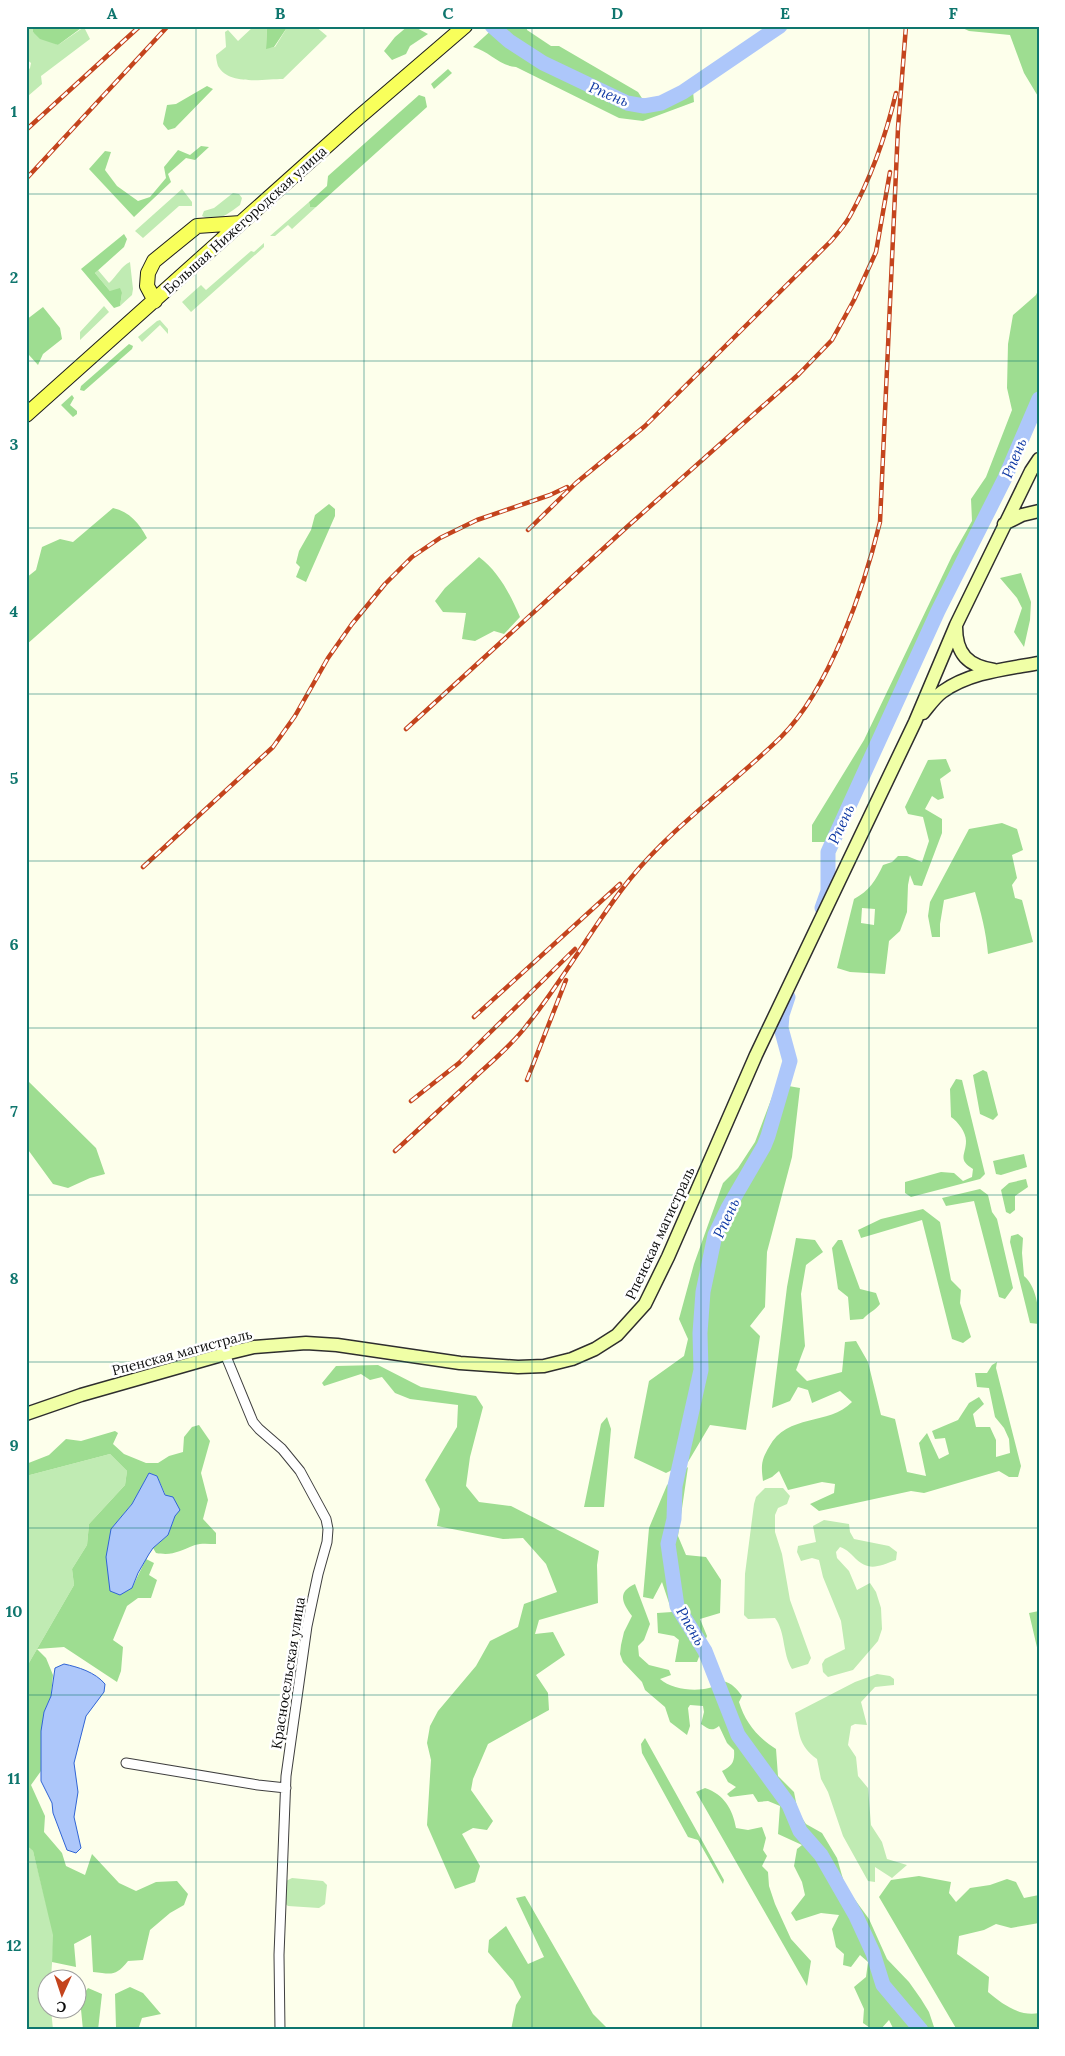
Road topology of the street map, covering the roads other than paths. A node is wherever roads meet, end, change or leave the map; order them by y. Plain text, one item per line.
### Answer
1 (465, 26) edge
2 (241, 223) junction
3 (155, 301) junction
4 (26, 415) edge
5 (1039, 459) edge
6 (1039, 511) edge
7 (1004, 524) junction
8 (956, 625) junction
9 (1039, 662) edge
10 (997, 670) junction
11 (915, 722) junction
12 (225, 1354) junction
13 (26, 1414) edge
14 (126, 1763) dead end
15 (286, 1788) junction
16 (280, 2030) edge

1 - 2 main road, Большая Нижегородская улица
2 - 3 main road, Большая Нижегородская улица
2 - 3 main road
3 - 4 main road, Большая Нижегородская улица
5 - 7 main road, Рпенская магистраль
6 - 7 main road
7 - 8 main road, Рпенская магистраль
8 - 10 main road, Рпенская магистраль
8 - 11 main road, Рпенская магистраль
9 - 10 main road, Рпенская магистраль
10 - 11 main road, Рпенская магистраль
11 - 12 main road, Рпенская магистраль
12 - 13 main road, Рпенская магистраль
12 - 15 street, Красносельская улица
14 - 15 street
15 - 16 street, Красносельская улица

